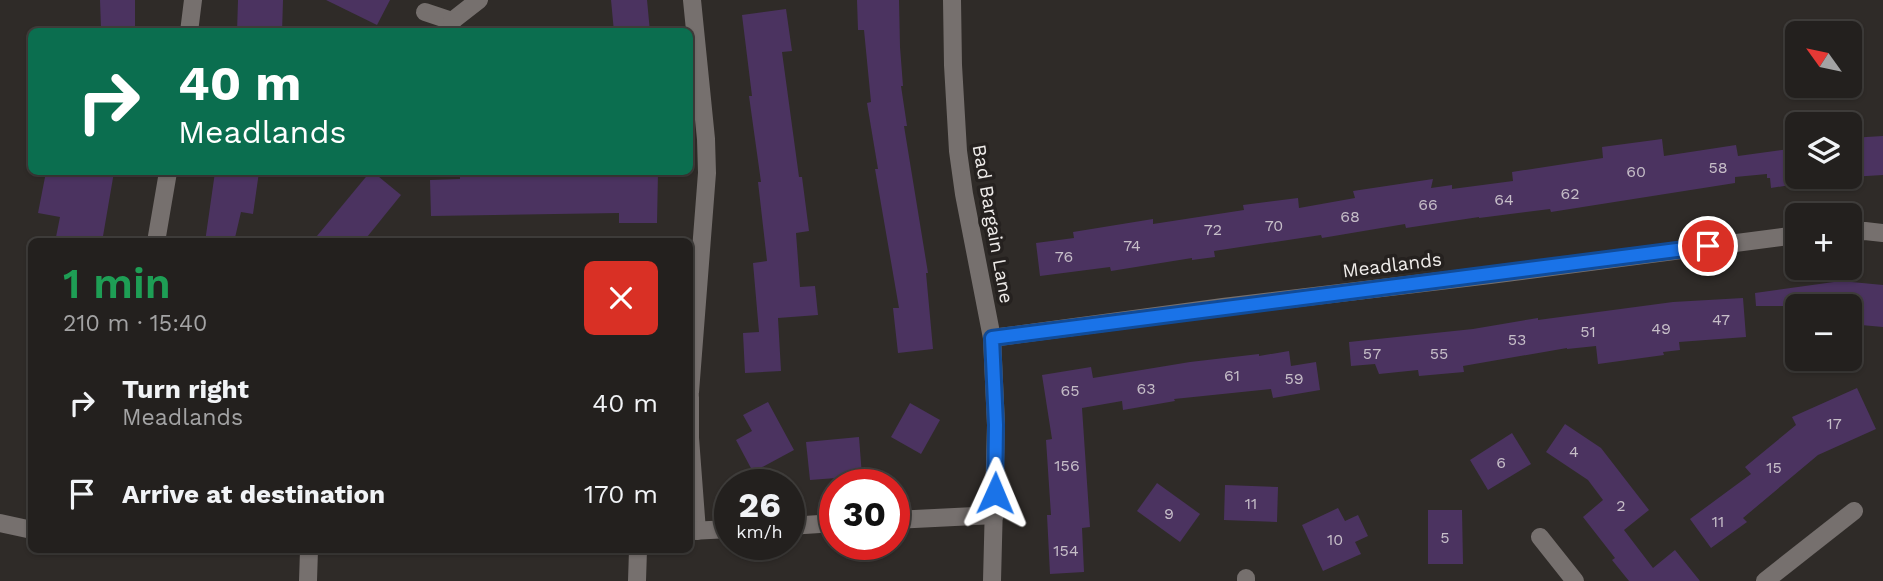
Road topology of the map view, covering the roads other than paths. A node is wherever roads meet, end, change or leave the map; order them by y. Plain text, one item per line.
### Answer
1 (192, 0) edge
2 (479, 0) edge
3 (692, 0) edge
4 (952, 0) edge
5 (425, 12) dead end
6 (451, 26) edge
7 (190, 28) edge
8 (167, 175) edge
9 (1862, 231) edge
10 (1883, 233) edge
11 (1785, 237) edge
12 (157, 238) edge
13 (694, 261) edge
14 (693, 294) edge
15 (992, 338) junction
16 (1854, 511) dead end
17 (995, 515) junction
18 (910, 519) edge
19 (0, 523) edge
20 (28, 529) edge
21 (714, 530) edge
22 (693, 531) edge
23 (1540, 537) dead end
24 (309, 553) edge
25 (638, 553) edge
26 (1772, 579) edge
27 (308, 581) edge
28 (637, 581) edge
29 (992, 581) edge
30 (1575, 581) edge

1 - 7 street
2 - 6 street
3 - 13 street
4 - 15 street, Bad Bargain Lane
5 - 6 street
8 - 12 street
9 - 10 street
11 - 15 street, Meadlands
13 - 14 street
15 - 17 street, Bad Bargain Lane
16 - 26 street
17 - 18 street
17 - 29 street, Bad Bargain Lane
19 - 20 street
21 - 22 street
23 - 30 street
24 - 27 street
25 - 28 street

